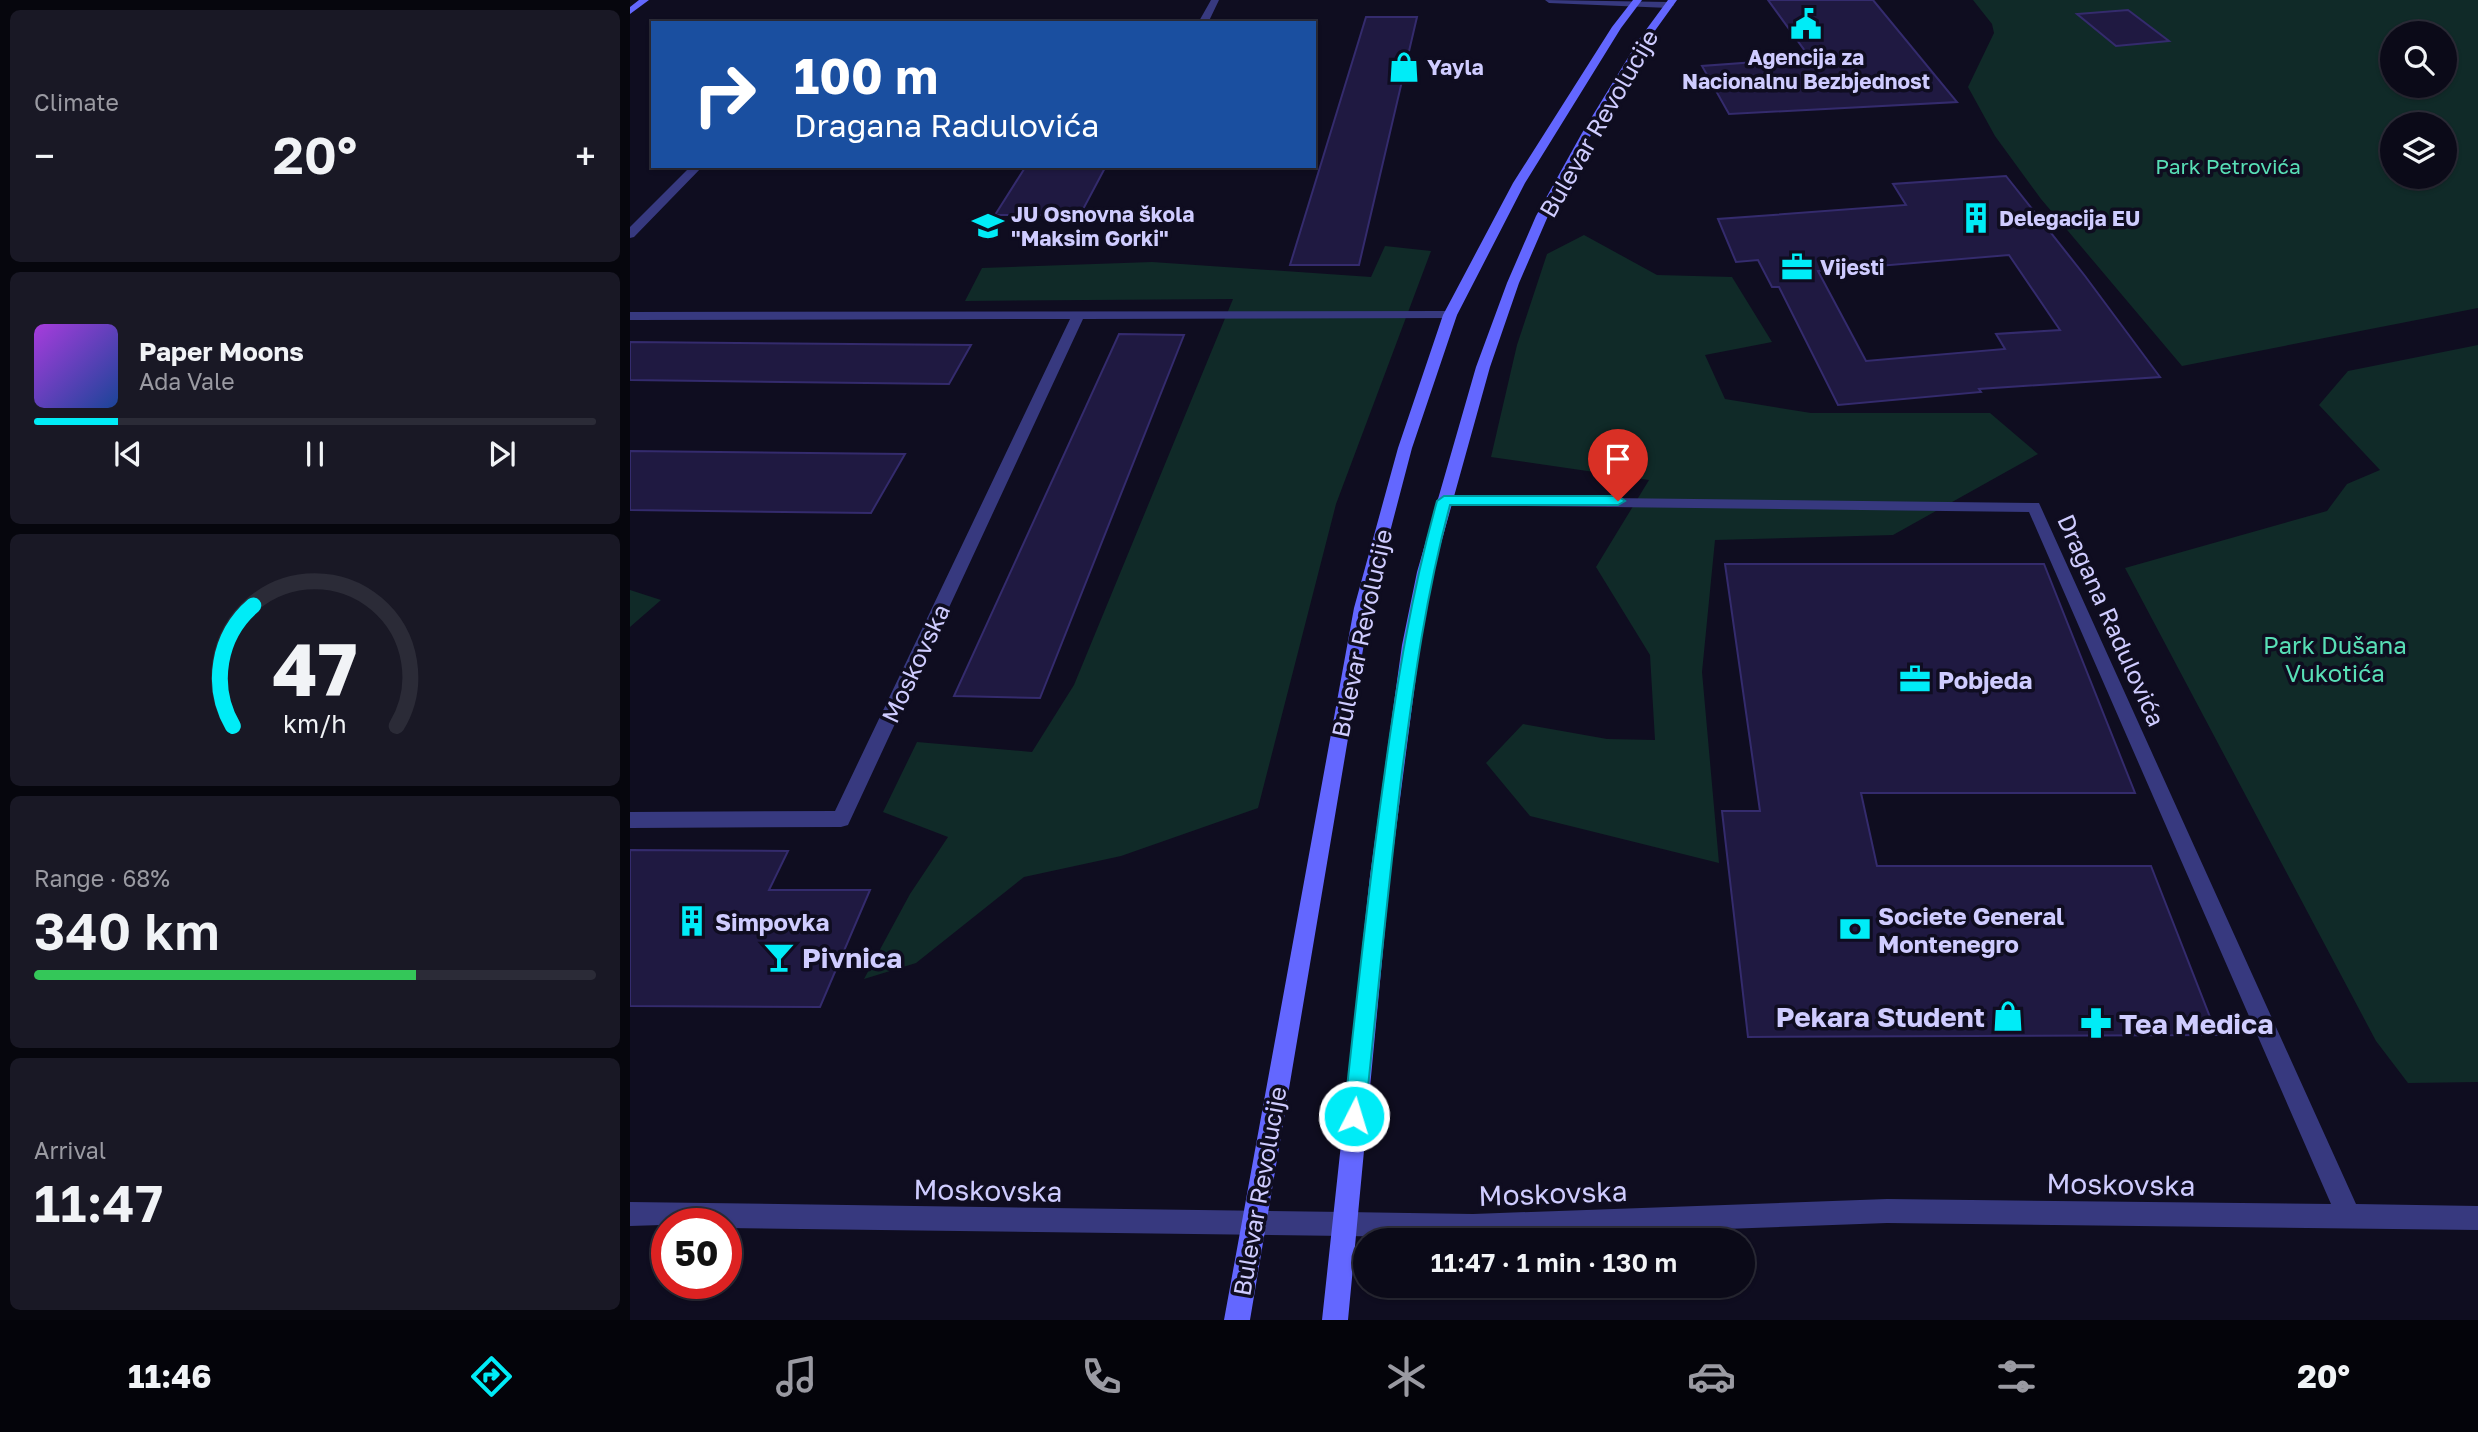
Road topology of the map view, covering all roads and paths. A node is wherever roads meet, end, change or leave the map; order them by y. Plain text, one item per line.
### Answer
1 (645, 0) edge
2 (1215, 0) edge
3 (1549, 0) edge
4 (1637, 1) edge
5 (1671, 2) edge
6 (630, 11) edge
7 (1204, 21) edge
8 (696, 168) edge
9 (630, 234) edge
10 (1079, 315) junction
11 (1450, 315) junction
12 (630, 316) edge
13 (1444, 501) junction
14 (630, 820) edge
15 (630, 1214) edge
16 (2349, 1216) junction
17 (2478, 1218) edge
18 (1253, 1224) junction
19 (1345, 1224) junction
20 (1237, 1320) edge
21 (1335, 1320) edge

1 - 6 main road
2 - 7 street
3 - 4 street
4 - 5 street
4 - 11 main road, Bulevar Revolucije
5 - 13 main road, Bulevar Revolucije
8 - 9 street
10 - 11 street
10 - 12 street
10 - 14 street, Moskovska
11 - 18 main road, Bulevar Revolucije
13 - 16 street, Dragana Radulovića
13 - 19 main road, Bulevar Revolucije
15 - 18 street, Moskovska
16 - 17 street, Moskovska
16 - 19 street, Moskovska
18 - 19 street, Moskovska
18 - 20 main road, Bulevar Revolucije
19 - 21 main road, Bulevar Revolucije

